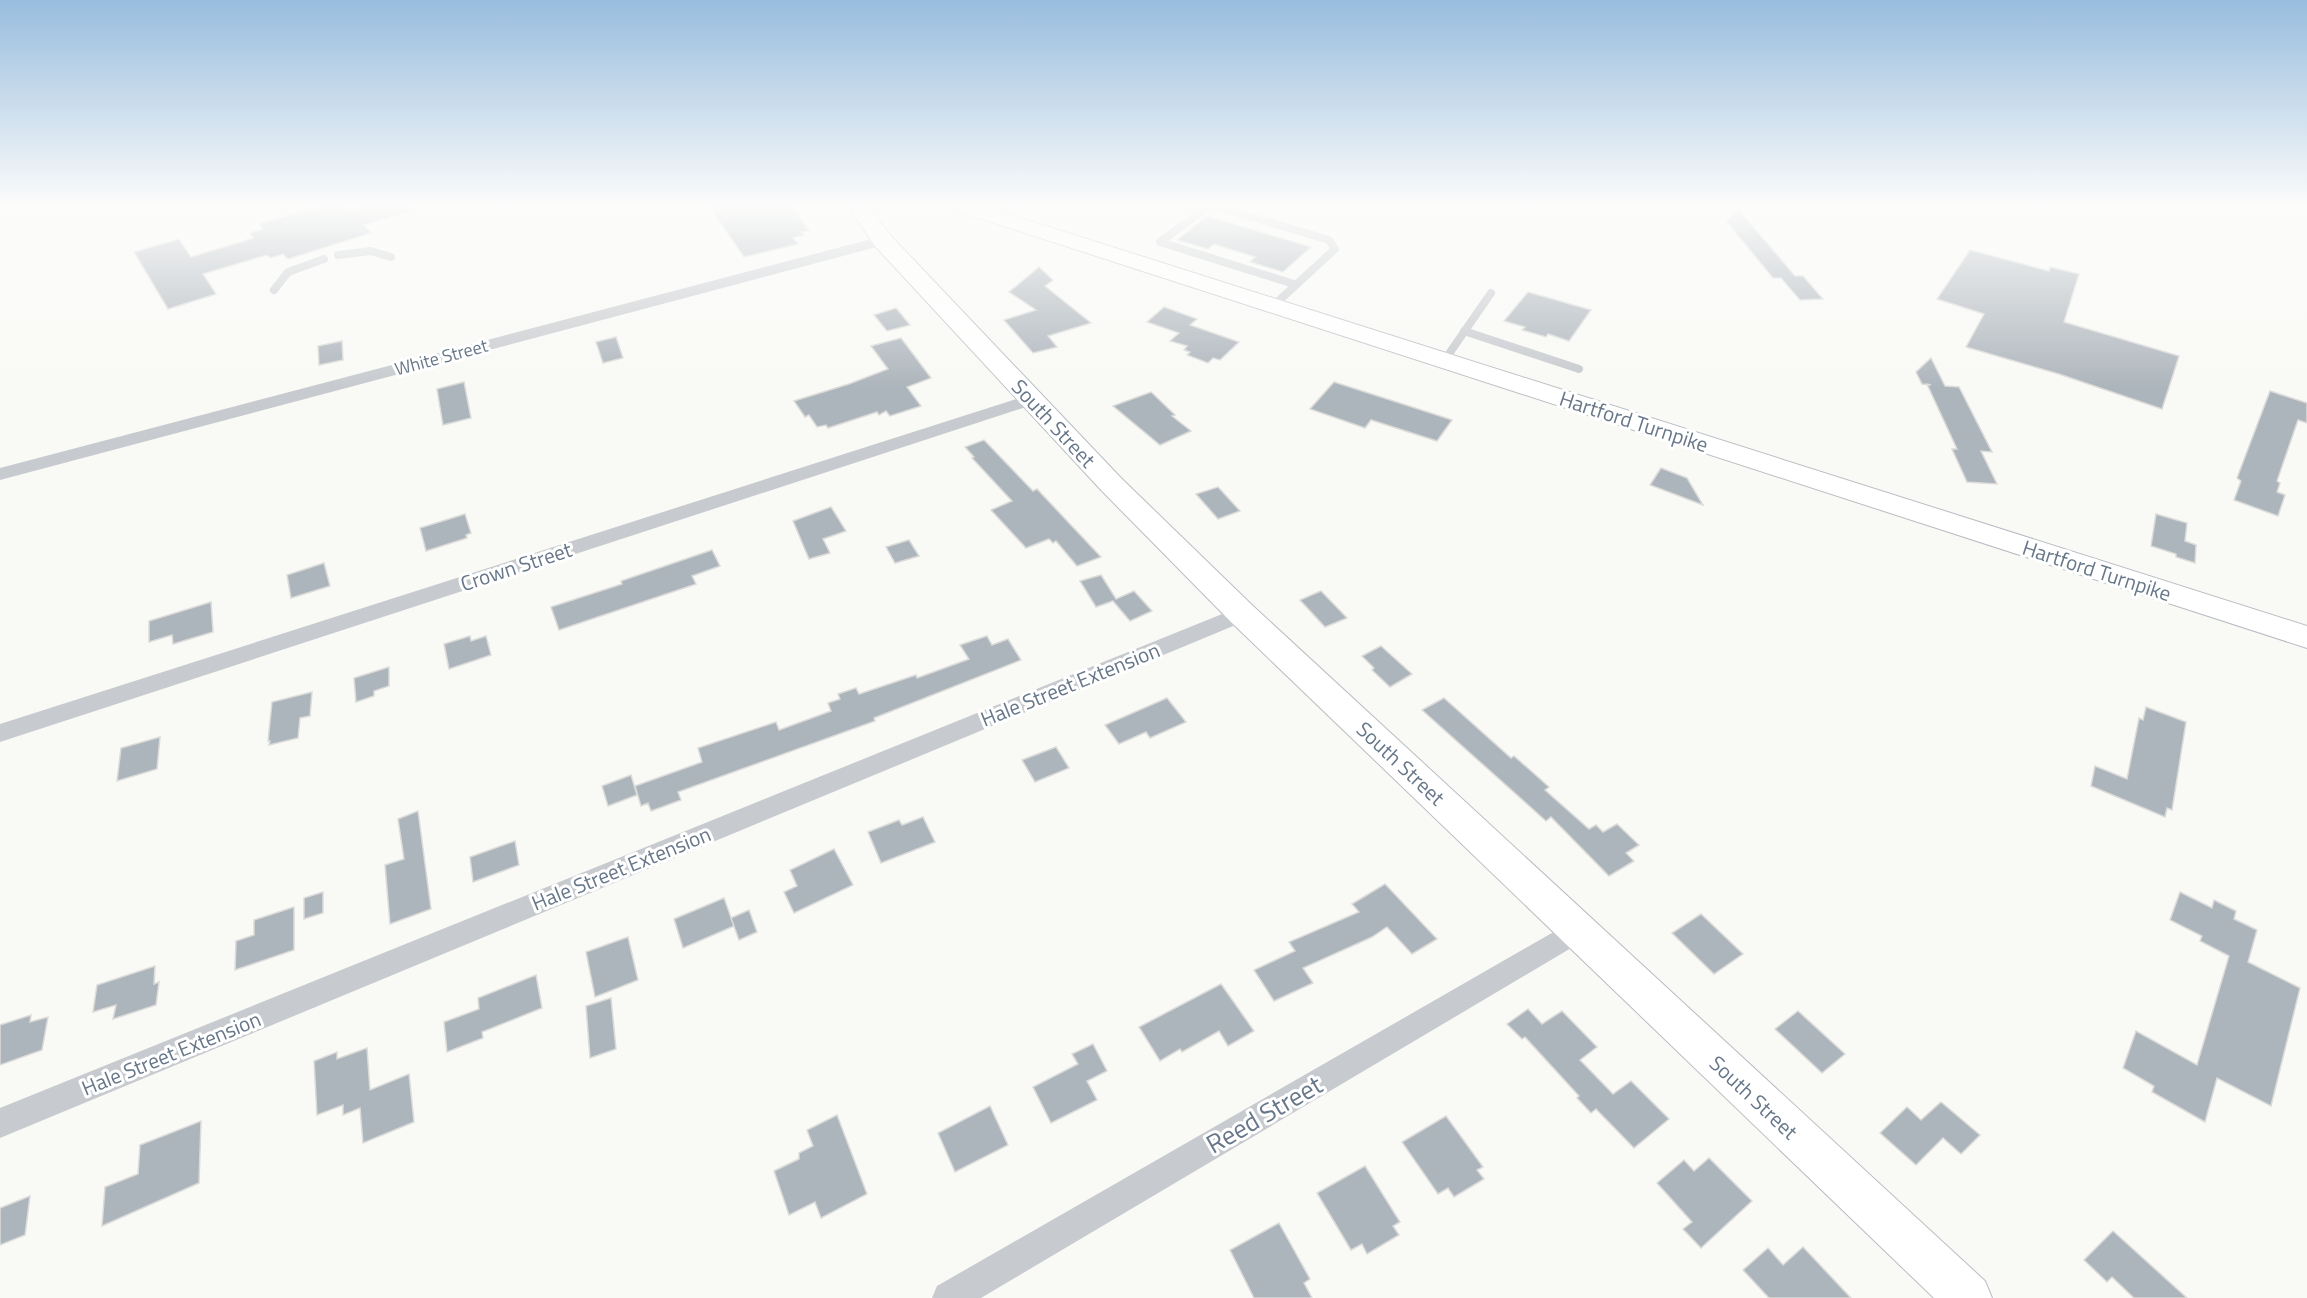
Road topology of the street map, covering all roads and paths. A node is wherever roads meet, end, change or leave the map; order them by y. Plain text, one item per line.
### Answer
1 (302, 267) edge
2 (786, 267) edge
3 (907, 267) edge
4 (1150, 267) edge
5 (1238, 267) edge
6 (1314, 267) edge
7 (1294, 284) junction
8 (274, 291) dead end
9 (1491, 292) dead end
10 (1273, 306) junction
11 (1464, 332) junction
12 (1444, 361) junction
13 (1580, 369) dead end
14 (1032, 399) junction
15 (0, 474) edge
16 (1242, 614) junction
17 (2307, 637) edge
18 (0, 733) edge
19 (1578, 930) junction
20 (0, 1123) edge
21 (949, 1298) edge
22 (1968, 1298) edge

1 - 8 lane
2 - 15 street, White Street
3 - 14 street, South Street
4 - 10 street, Hartford Turnpike
5 - 7 lane
6 - 7 lane
7 - 10 lane
9 - 11 lane
10 - 12 street, Hartford Turnpike
11 - 12 lane
11 - 13 lane
12 - 17 street, Hartford Turnpike
14 - 16 street, South Street
14 - 18 street, Crown Street
16 - 19 street, South Street
16 - 20 street, Hale Street Extension
19 - 21 street, Reed Street
19 - 22 street, South Street

